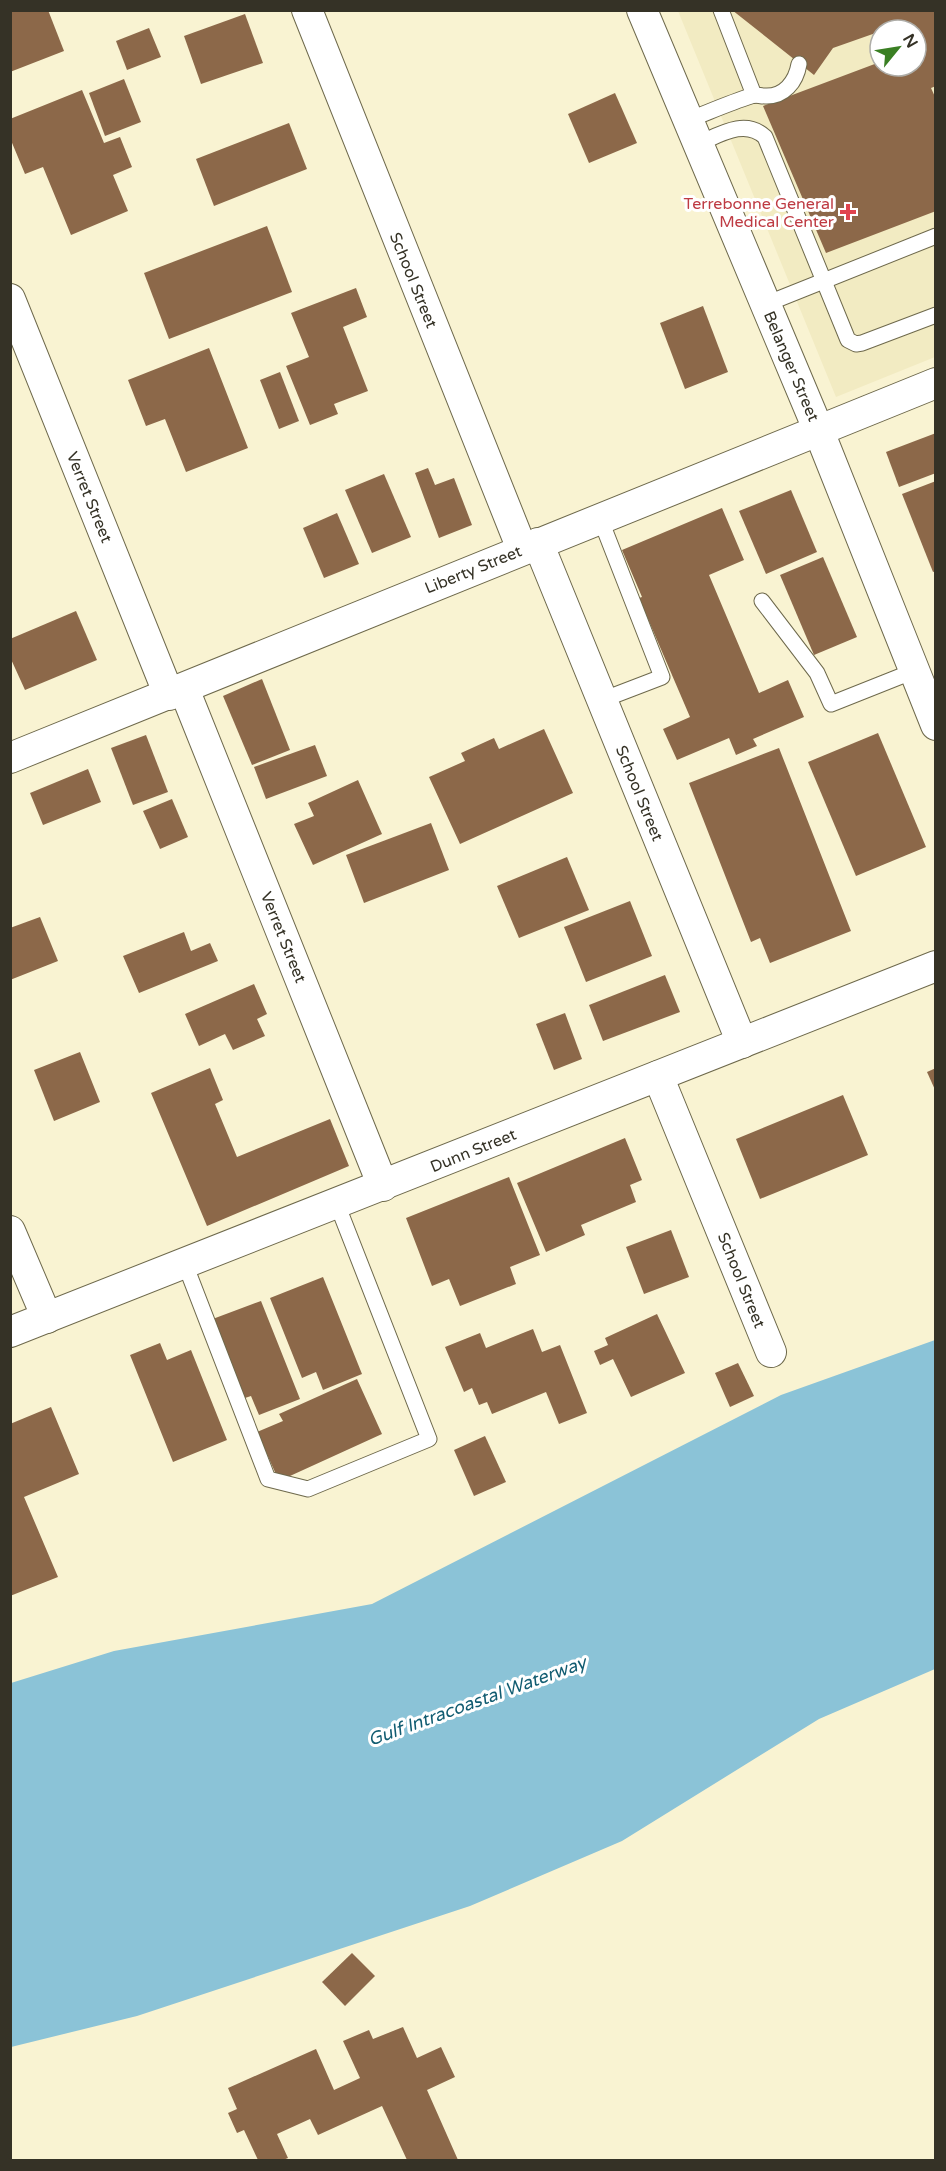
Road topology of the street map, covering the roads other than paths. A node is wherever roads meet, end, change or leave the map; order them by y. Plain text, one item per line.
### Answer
1 (307, 10) edge
2 (721, 10) edge
3 (645, 11) edge
4 (799, 64) dead end
5 (754, 95) junction
6 (693, 132) junction
7 (936, 236) edge
8 (823, 281) junction
9 (10, 299) edge
10 (766, 304) junction
11 (936, 315) edge
12 (936, 383) edge
13 (818, 429) junction
14 (600, 518) junction
15 (530, 546) junction
16 (762, 601) dead end
17 (914, 671) junction
18 (176, 692) junction
19 (602, 700) junction
20 (936, 725) edge
21 (10, 758) edge
22 (936, 966) edge
23 (742, 1044) junction
24 (658, 1076) junction
25 (383, 1186) junction
26 (338, 1204) junction
27 (10, 1231) edge
28 (185, 1264) junction
29 (47, 1318) junction
30 (10, 1332) edge
31 (771, 1352) dead end

1 - 15 street, School Street
2 - 5 lane
3 - 6 street, Belanger Street
4 - 5 lane
5 - 6 lane
6 - 8 lane
6 - 10 street, Belanger Street
7 - 8 lane
8 - 10 lane
8 - 11 lane
9 - 18 street, Verret Street
10 - 13 street, Belanger Street
12 - 13 street, Liberty Street
13 - 14 street, Liberty Street
13 - 17 street, Belanger Street
14 - 15 street, Liberty Street
14 - 19 lane
15 - 18 street, Liberty Street
15 - 19 street, School Street
16 - 17 lane
17 - 20 street, Belanger Street
18 - 21 street, Liberty Street
18 - 25 street, Verret Street
19 - 23 street, School Street
22 - 23 street, Dunn Street
23 - 24 street, Dunn Street
24 - 25 street, Dunn Street
24 - 31 street, School Street
25 - 26 street, Dunn Street
26 - 28 street, Dunn Street
26 - 28 lane
27 - 29 street
28 - 29 street, Dunn Street
29 - 30 street, Dunn Street

